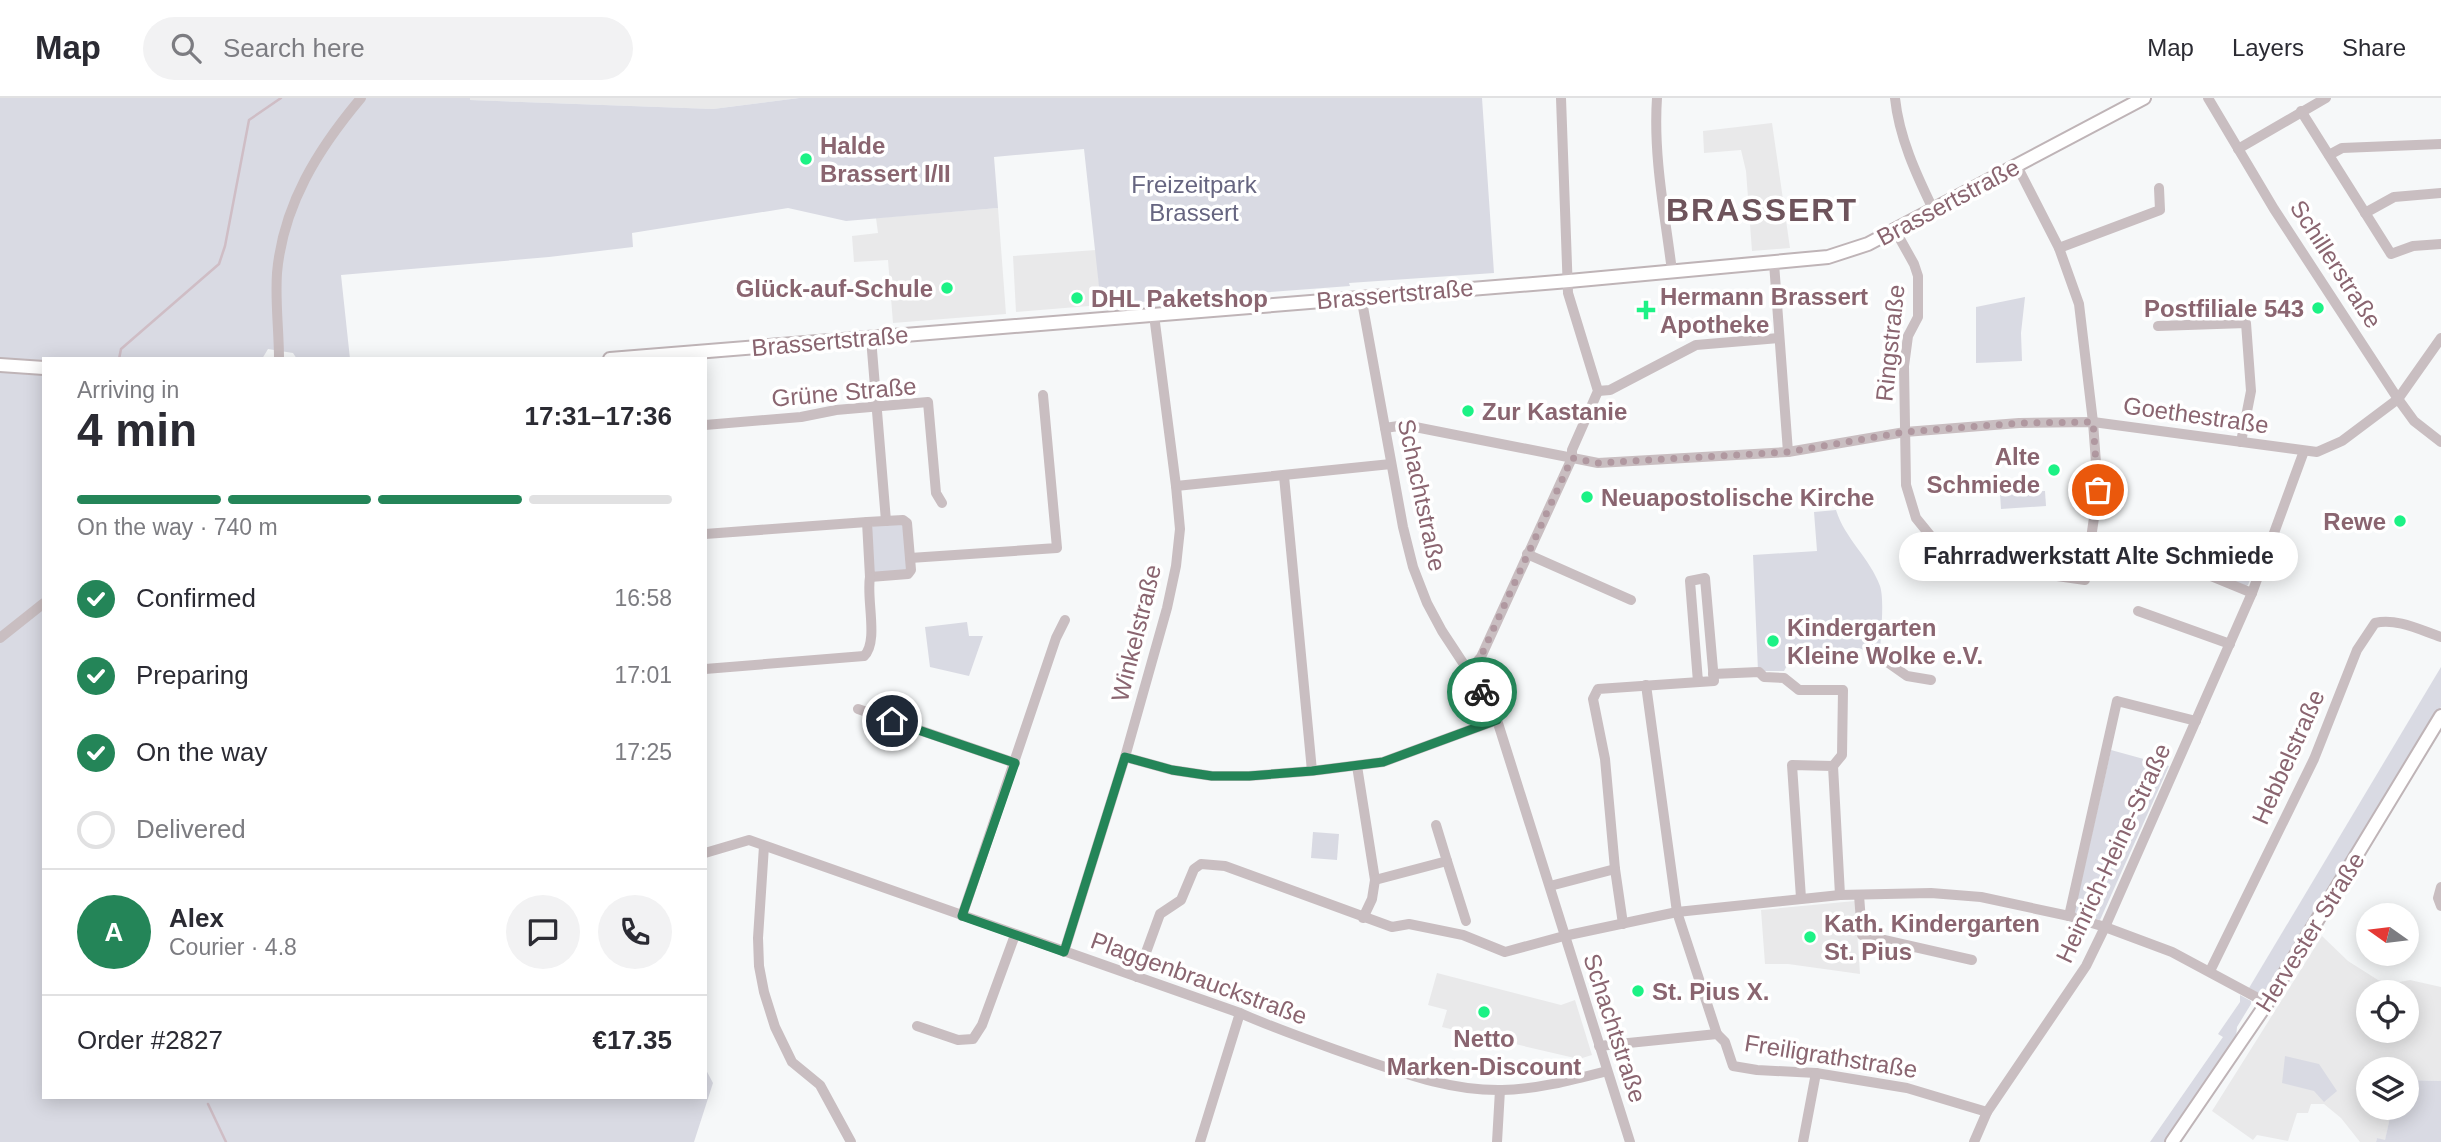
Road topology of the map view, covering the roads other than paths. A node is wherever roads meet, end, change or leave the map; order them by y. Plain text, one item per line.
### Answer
1 (361, 98) edge
2 (1561, 98) edge
3 (1657, 98) edge
4 (1895, 98) edge
5 (2144, 98) edge
6 (2208, 98) edge
7 (2326, 98) edge
8 (2301, 111) junction
9 (2441, 144) edge
10 (2238, 149) junction
11 (2329, 155) junction
12 (2017, 166) junction
13 (2159, 188) dead end
14 (2441, 192) edge
15 (1933, 209) junction
16 (2365, 213) junction
17 (1895, 230) junction
18 (2441, 243) edge
19 (2059, 248) junction
20 (1774, 263) junction
21 (1672, 271) junction
22 (1569, 281) junction
23 (1361, 296) junction
24 (1154, 315) junction
25 (2158, 326) dead end
26 (871, 338) junction
27 (1779, 338) junction
28 (2441, 338) edge
29 (279, 357) edge
30 (635, 357) edge
31 (0, 365) edge
32 (42, 368) edge
33 (1598, 391) junction
34 (1042, 395) dead end
35 (2399, 397) junction
36 (877, 408) junction
37 (2093, 422) junction
38 (707, 425) edge
39 (1385, 428) junction
40 (1905, 432) junction
41 (2241, 442) junction
42 (2441, 442) edge
43 (2304, 451) junction
44 (1788, 452) junction
45 (1572, 458) junction
46 (1391, 464) junction
47 (1284, 476) junction
48 (1177, 486) junction
49 (942, 503) dead end
50 (886, 521) junction
51 (867, 522) junction
52 (707, 534) edge
53 (1527, 554) junction
54 (910, 558) junction
55 (2264, 559) junction
56 (870, 577) junction
57 (2252, 593) junction
58 (1631, 600) dead end
59 (42, 605) edge
60 (2138, 611) dead end
61 (1065, 620) dead end
62 (1044, 635) dead end
63 (2441, 637) edge
64 (0, 638) edge
65 (1056, 638) junction
66 (2230, 644) junction
67 (1880, 657) dead end
68 (707, 669) edge
69 (1468, 671) junction
70 (1713, 678) junction
71 (1931, 680) dead end
72 (1699, 682) junction
73 (1646, 685) junction
74 (858, 709) dead end
75 (2441, 716) edge
76 (1497, 720) junction
77 (2196, 721) junction
78 (1125, 757) junction
79 (1015, 763) junction
80 (1357, 766) junction
81 (1833, 766) junction
82 (1312, 771) junction
83 (1436, 825) dead end
84 (764, 846) junction
85 (707, 852) edge
86 (1447, 862) junction
87 (1615, 869) junction
88 (1375, 880) junction
89 (1550, 886) junction
90 (2441, 887) edge
91 (1840, 895) junction
92 (1859, 895) junction
93 (1801, 898) junction
94 (2441, 906) edge
95 (1677, 912) junction
96 (962, 916) junction
97 (2069, 916) junction
98 (1363, 918) junction
99 (1466, 921) dead end
100 (1623, 924) junction
101 (2105, 927) junction
102 (1015, 935) junction
103 (1564, 936) junction
104 (1064, 952) junction
105 (1972, 960) dead end
106 (2210, 971) junction
107 (1137, 976) junction
108 (2267, 1003) junction
109 (1240, 1013) junction
110 (917, 1026) dead end
111 (1717, 1034) junction
112 (1599, 1046) junction
113 (1607, 1071) junction
114 (1815, 1073) junction
115 (1500, 1090) junction
116 (1987, 1112) junction
117 (851, 1142) edge
118 (1200, 1142) edge
119 (1497, 1142) edge
120 (1630, 1142) edge
121 (1803, 1142) edge
122 (1974, 1142) edge
123 (2172, 1142) edge

1 - 29 street
2 - 22 street
3 - 21 street
4 - 15 street
5 - 12 main road, Brassertstraße
6 - 10 street, Schillerstraße
7 - 8 street
8 - 10 street
8 - 11 street
9 - 11 street
10 - 35 street, Schillerstraße
11 - 16 street
12 - 15 main road, Brassertstraße
12 - 19 street, Ringstraße
13 - 19 street
14 - 16 street
15 - 17 main road, Brassertstraße
16 - 18 street
17 - 20 main road, Brassertstraße
17 - 40 street, Ringstraße
19 - 37 street, Ringstraße
20 - 21 main road, Brassertstraße
20 - 27 street
21 - 22 main road, Brassertstraße
22 - 23 main road, Brassertstraße
22 - 33 street
23 - 24 main road, Brassertstraße
23 - 39 street, Schachtstraße
24 - 26 main road, Brassertstraße
24 - 48 street, Winkelstraße
25 - 41 street
26 - 30 main road, Brassertstraße
26 - 36 street
27 - 33 street
27 - 44 street
28 - 35 street, Goethestraße
31 - 32 main road
33 - 45 street
34 - 54 street
35 - 42 street, Schillerstraße
35 - 43 street, Goethestraße
36 - 38 street, Grüne Straße
36 - 49 street, Grüne Straße
36 - 50 street
37 - 40 street, Goethestraße
37 - 40 street, Ringstraße
37 - 41 street, Goethestraße
39 - 45 street, Goethestraße
39 - 46 street, Schachtstraße
40 - 44 street, Goethestraße
41 - 43 street, Goethestraße
43 - 55 street, Heinrich-Heine-Straße
44 - 45 street, Goethestraße
45 - 53 street
46 - 47 street
46 - 69 street, Schachtstraße
47 - 48 street
47 - 82 street
48 - 78 street, Winkelstraße
50 - 51 street
50 - 54 street
51 - 52 street
51 - 56 street
53 - 58 street
53 - 69 street
54 - 56 street
55 - 57 street, Heinrich-Heine-Straße
55 - 57 street
56 - 68 street
57 - 66 street, Heinrich-Heine-Straße
59 - 64 street
60 - 66 street
61 - 65 street
62 - 65 street
63 - 106 street, Hebbelstraße
65 - 79 street
66 - 77 street, Heinrich-Heine-Straße
67 - 71 street
69 - 76 street, Schachtstraße
70 - 72 street
70 - 72 street
70 - 81 street
72 - 73 street
73 - 87 street
73 - 95 street
74 - 79 street
75 - 108 main road, Hervester Straße
76 - 80 street
76 - 89 street, Schachtstraße
77 - 97 street
77 - 101 street, Heinrich-Heine-Straße
78 - 82 street
78 - 104 street, Winkelstraße
79 - 96 street
80 - 82 street
80 - 88 street
81 - 91 street
81 - 93 street
83 - 86 street
84 - 85 street, Plaggenbrauckstraße
84 - 96 street, Plaggenbrauckstraße
84 - 117 street
86 - 88 street
86 - 99 street
87 - 89 street
87 - 100 street
88 - 98 street
89 - 103 street, Schachtstraße
90 - 94 street
91 - 92 street
91 - 93 street
92 - 97 street
92 - 105 street
93 - 95 street
95 - 100 street
95 - 111 street
96 - 102 street, Plaggenbrauckstraße
97 - 101 street
98 - 103 street
98 - 107 street
100 - 103 street
101 - 106 street
101 - 116 street, Heinrich-Heine-Straße
102 - 104 street, Plaggenbrauckstraße
102 - 110 street
103 - 112 street, Schachtstraße
104 - 107 street, Plaggenbrauckstraße
106 - 108 street
107 - 109 street, Plaggenbrauckstraße
108 - 123 main road, Hervester Straße
109 - 115 street, Plaggenbrauckstraße
109 - 118 street
111 - 112 street, Freiligrathstraße
111 - 114 street, Freiligrathstraße
112 - 113 street, Schachtstraße
113 - 115 street, Plaggenbrauckstraße
113 - 120 street, Schachtstraße
114 - 116 street, Freiligrathstraße
114 - 121 street
115 - 119 street
116 - 122 street, Heinrich-Heine-Straße

